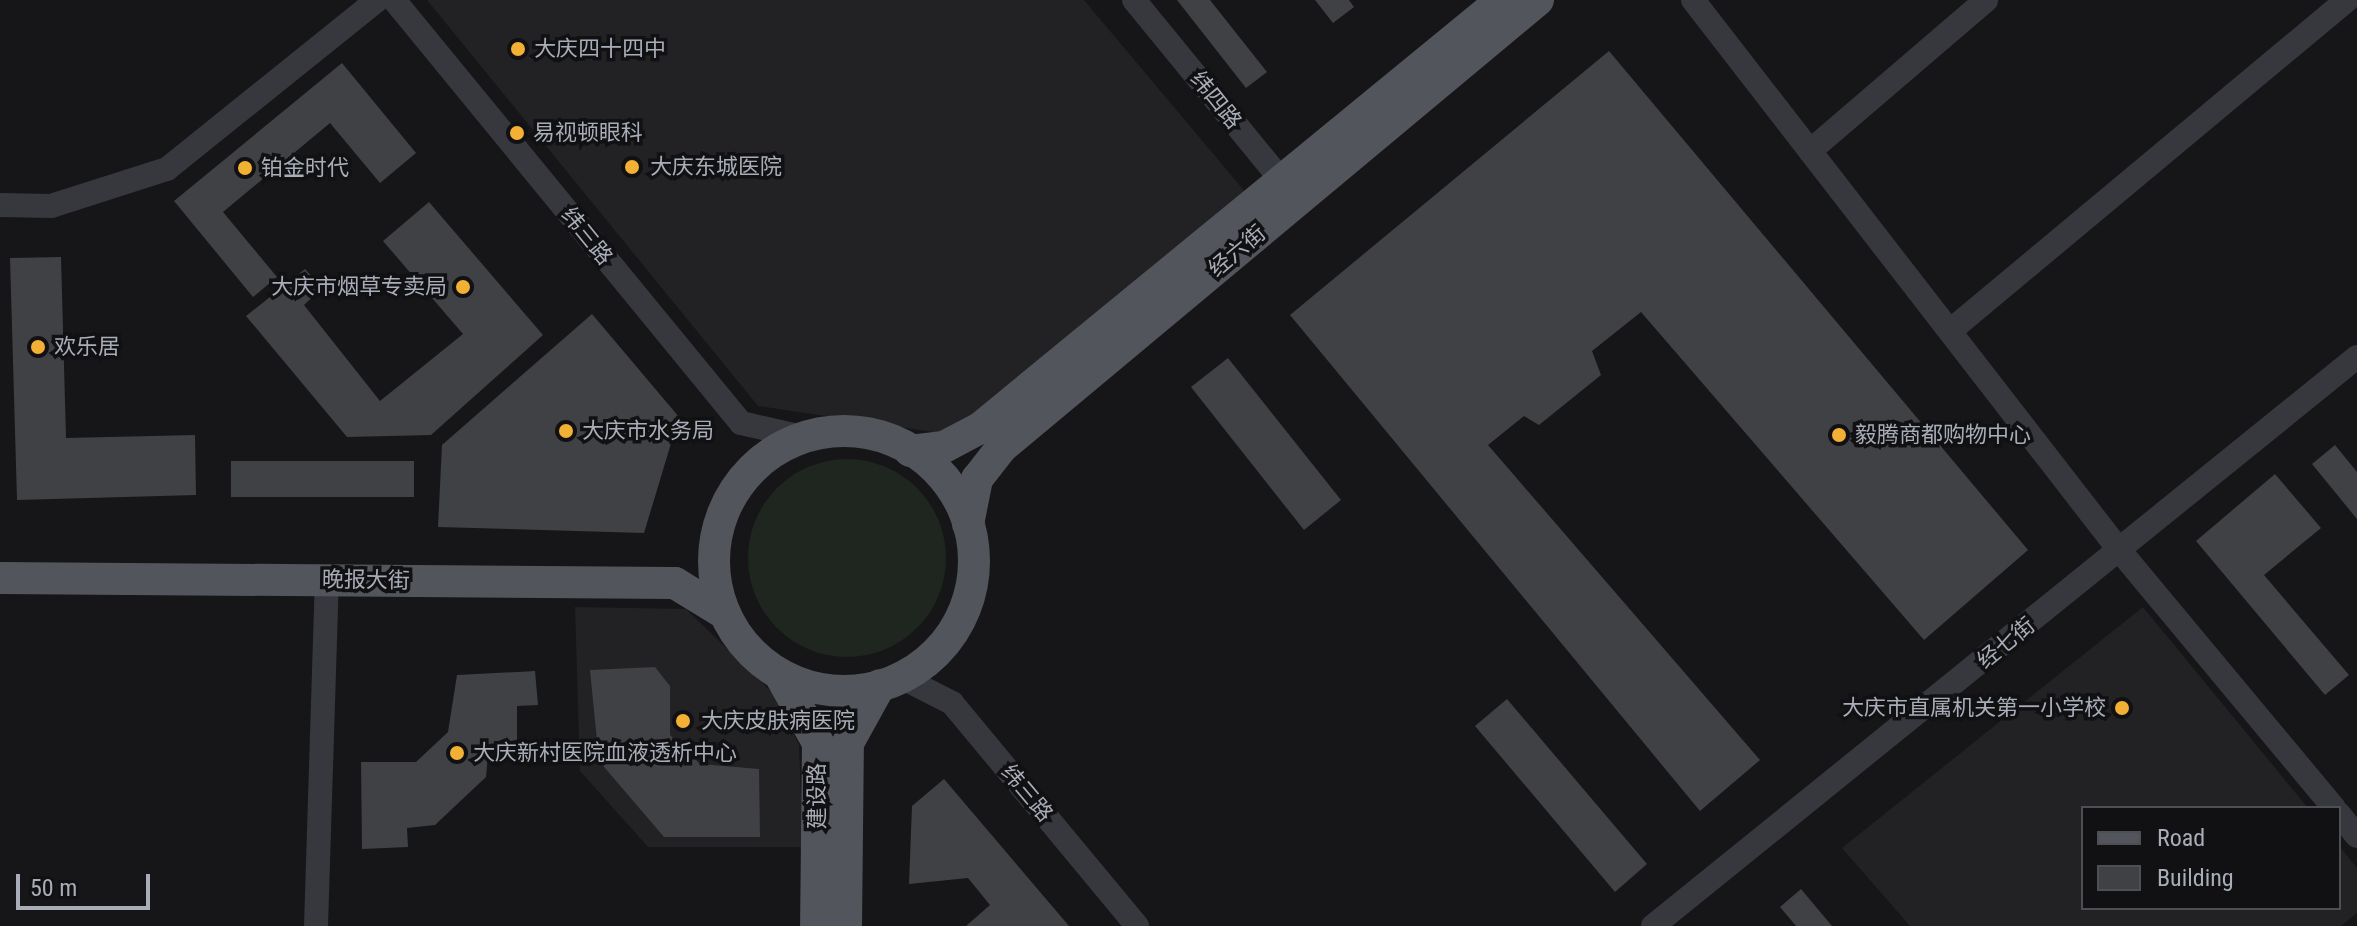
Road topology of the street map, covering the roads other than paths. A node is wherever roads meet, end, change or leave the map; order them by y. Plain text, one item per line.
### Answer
1 (377, 0) edge
2 (394, 0) edge
3 (1134, 0) edge
4 (1502, 0) edge
5 (1538, 0) edge
6 (1693, 0) edge
7 (1986, 0) edge
8 (2347, 0) edge
9 (1810, 151) junction
10 (1290, 191) junction
11 (0, 205) edge
12 (1950, 331) junction
13 (2357, 357) edge
14 (802, 437) junction
15 (910, 451) junction
16 (968, 524) junction
17 (2120, 551) junction
18 (0, 578) edge
19 (327, 580) junction
20 (724, 613) junction
21 (780, 675) junction
22 (891, 681) junction
23 (2332, 806) edge
24 (2341, 816) edge
25 (2357, 836) edge
26 (316, 926) edge
27 (816, 926) edge
28 (846, 926) edge
29 (1137, 926) edge
30 (1653, 926) edge

1 - 11 street
2 - 14 street, 纬三路
3 - 10 street, 纬四路
4 - 10 main road, 经六街
5 - 10 main road, 经六街
6 - 9 street
7 - 9 street
8 - 12 street
9 - 12 street
10 - 15 main road, 经六街
10 - 16 main road, 经六街
12 - 17 street
13 - 17 street, 经七街
14 - 15 main road
14 - 20 main road
15 - 16 main road
16 - 22 main road
17 - 23 street
17 - 30 street, 经七街
18 - 19 main road, 晚报大街
19 - 20 main road, 晚报大街
19 - 26 street
20 - 21 main road
21 - 22 main road
21 - 27 main road, 建设路
22 - 28 main road, 建设路
22 - 29 street, 纬三路
24 - 25 street

